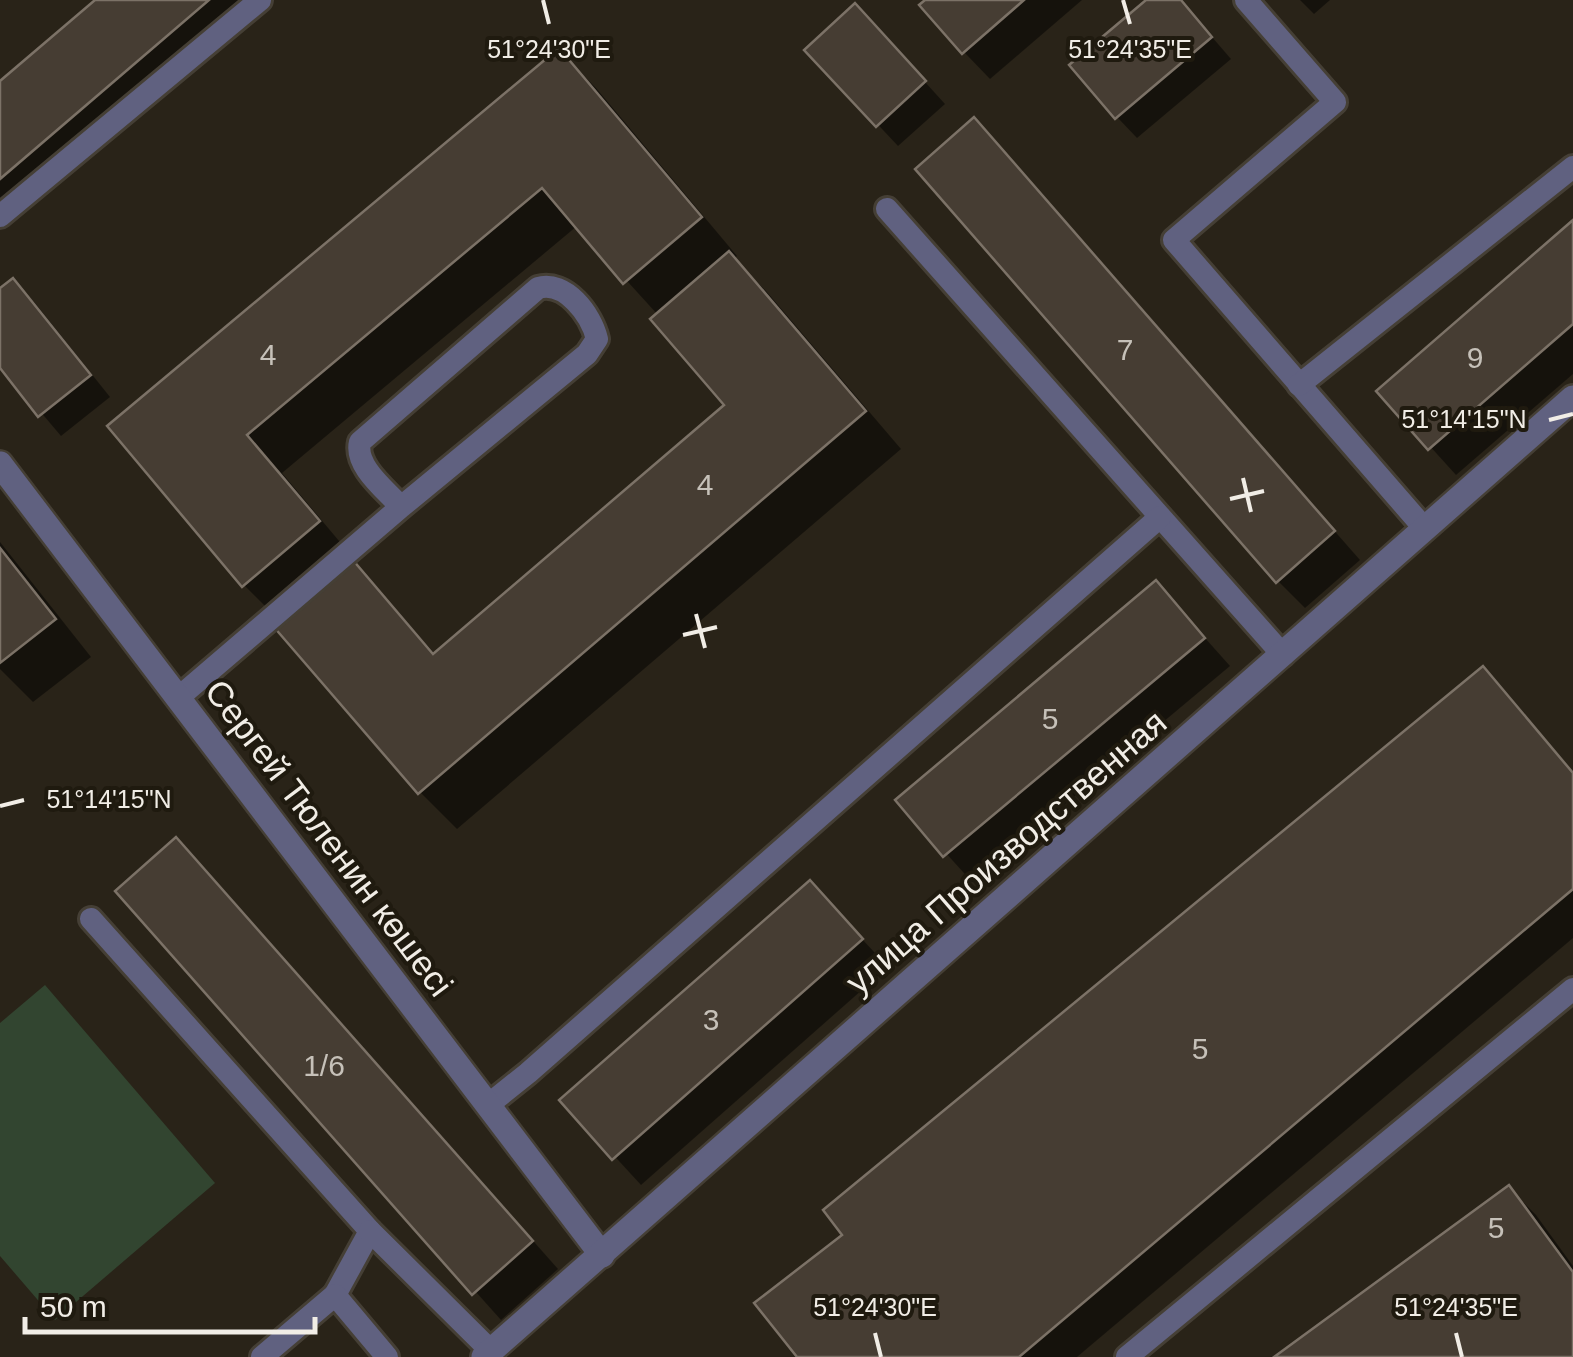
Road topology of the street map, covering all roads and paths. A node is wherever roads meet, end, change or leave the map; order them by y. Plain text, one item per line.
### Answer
1 (260, 0) edge
2 (1246, 0) edge
3 (1573, 167) edge
4 (886, 208) dead end
5 (0, 216) edge
6 (1299, 385) junction
7 (1573, 398) edge
8 (0, 464) edge
9 (400, 507) junction
10 (1160, 516) junction
11 (1424, 529) junction
12 (1282, 655) junction
13 (178, 698) junction
14 (91, 919) dead end
15 (1573, 989) edge
16 (488, 1105) junction
17 (370, 1231) junction
18 (602, 1255) junction
19 (336, 1294) junction
20 (488, 1354) edge
21 (262, 1357) edge
22 (387, 1357) edge
23 (1127, 1357) edge

1 - 5 lane
2 - 6 lane
3 - 6 lane
4 - 10 lane
6 - 11 lane
7 - 11 street, улица Производственная
8 - 13 street, Сергей Тюленин көшесі
9 - 9 lane
9 - 13 lane
10 - 12 lane
10 - 16 lane
11 - 12 street, улица Производственная
12 - 18 street, улица Производственная
13 - 16 street, Сергей Тюленин көшесі
14 - 17 lane
15 - 23 lane
16 - 18 street, Сергей Тюленин көшесі
17 - 19 lane
17 - 20 lane
18 - 20 street, улица Производственная
19 - 21 lane
19 - 22 lane

